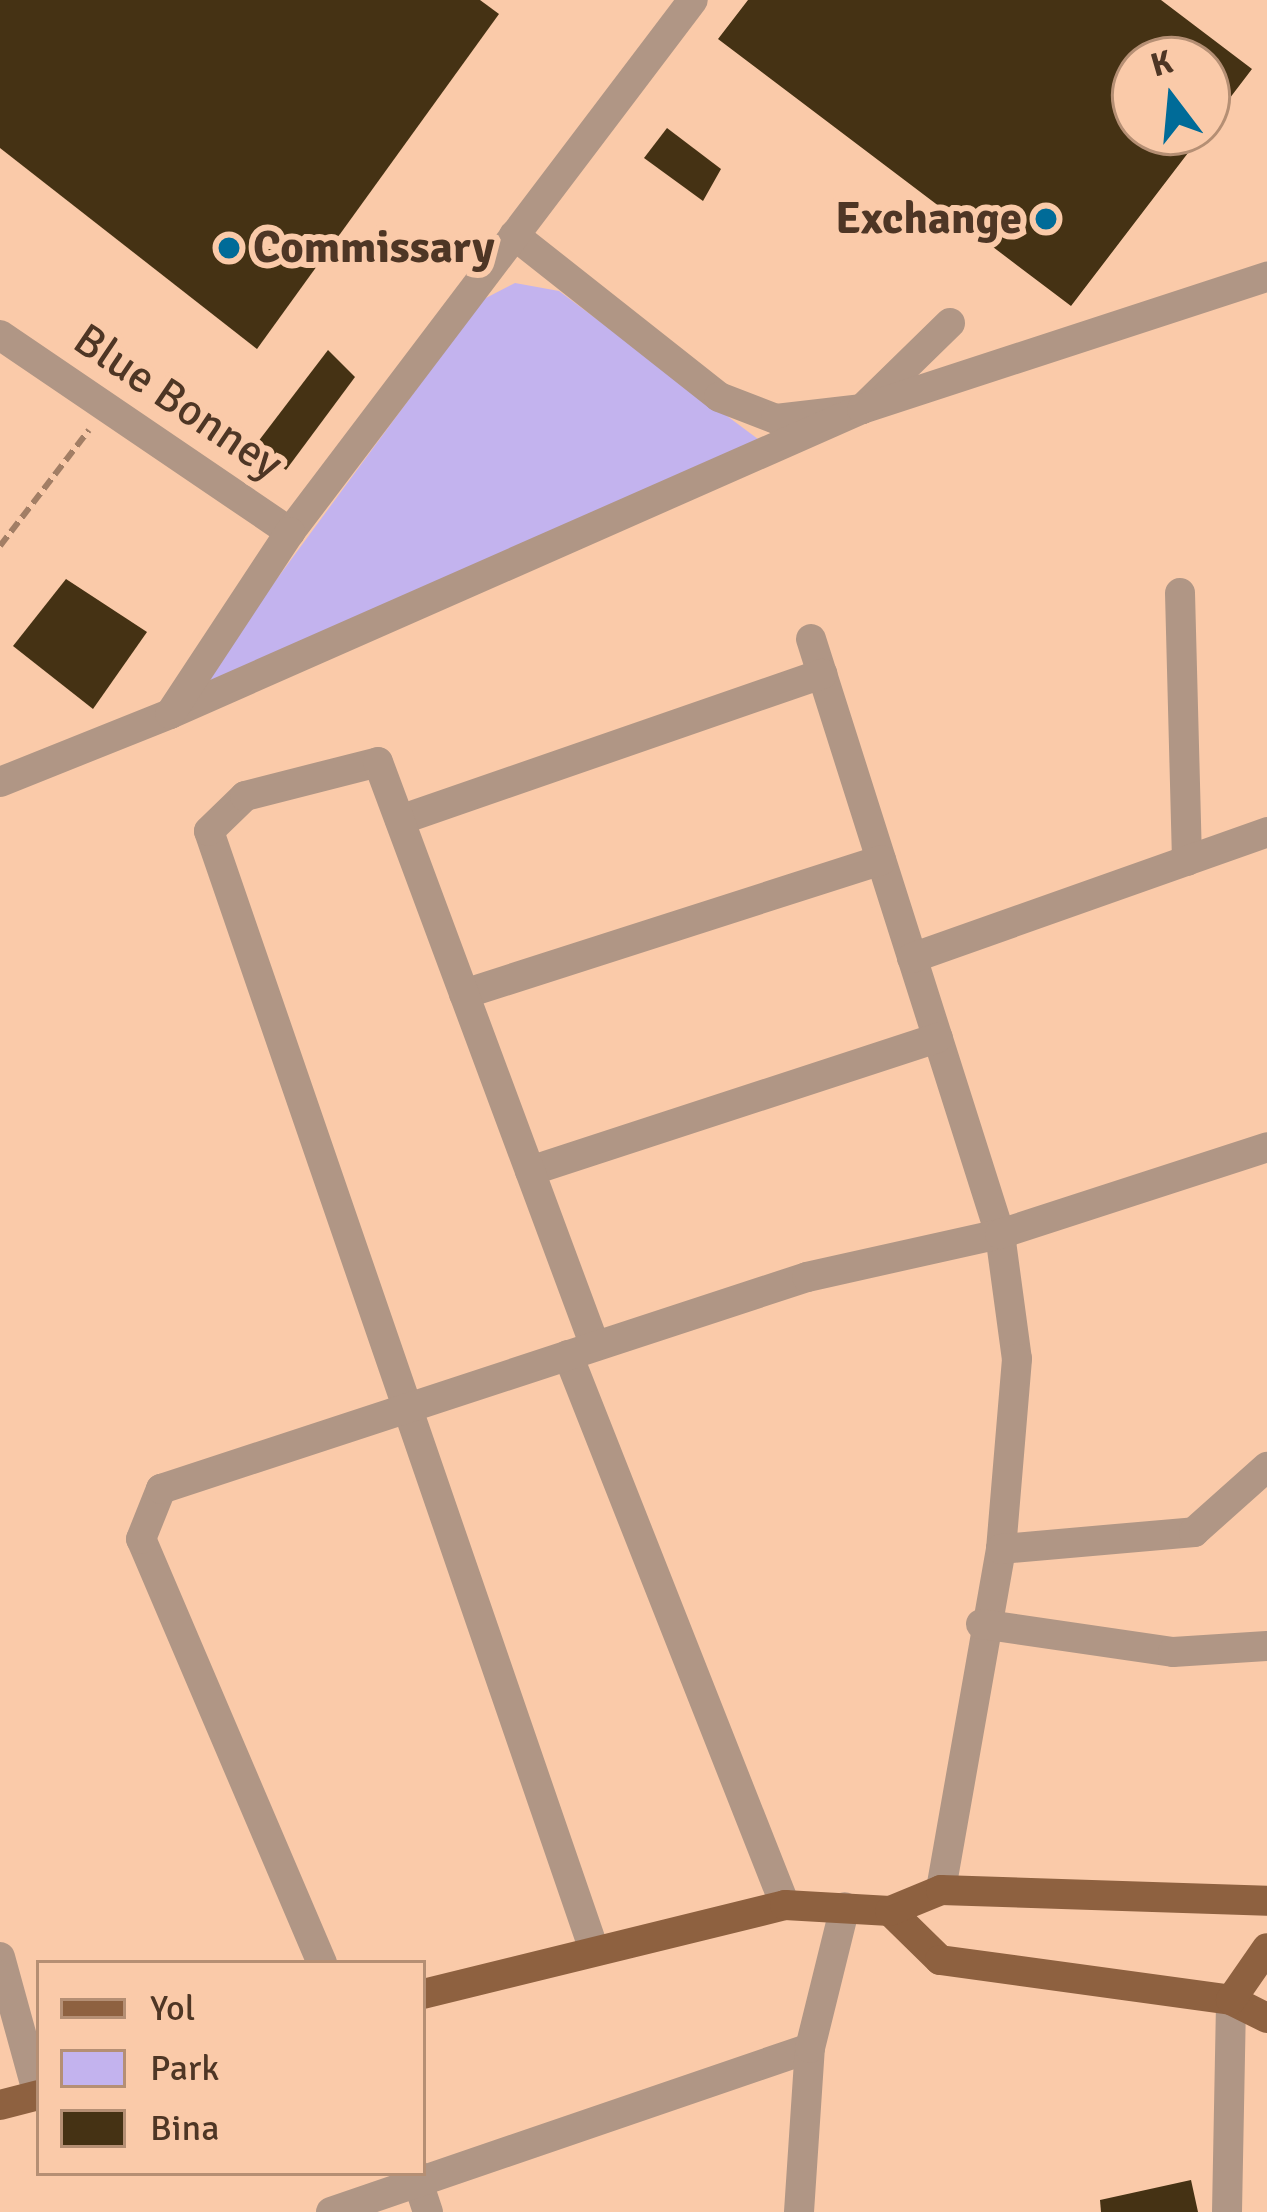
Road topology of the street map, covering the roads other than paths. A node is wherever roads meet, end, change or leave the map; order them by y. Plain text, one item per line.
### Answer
1 (693, 0) edge
2 (514, 236) junction
3 (1267, 277) edge
4 (950, 323) dead end
5 (0, 335) edge
6 (862, 409) junction
7 (290, 532) junction
8 (1180, 593) dead end
9 (811, 639) dead end
10 (822, 674) junction
11 (170, 714) junction
12 (0, 782) edge
13 (400, 820) junction
14 (1267, 832) edge
15 (881, 860) junction
16 (1187, 861) junction
17 (912, 958) junction
18 (464, 994) junction
19 (938, 1038) junction
20 (1267, 1147) edge
21 (530, 1171) junction
22 (1000, 1234) junction
23 (582, 1350) junction
24 (401, 1409) junction
25 (1267, 1467) edge
26 (1001, 1549) junction
27 (981, 1624) junction
28 (1267, 1646) edge
29 (941, 1890) junction
30 (1267, 1901) edge
31 (785, 1905) junction
32 (845, 1907) junction
33 (890, 1911) junction
34 (1267, 1948) edge
35 (594, 1950) junction
36 (0, 1957) edge
37 (321, 1960) edge
38 (426, 1993) edge
39 (1232, 2000) junction
40 (1267, 2018) edge
41 (810, 2048) junction
42 (36, 2088) edge
43 (36, 2095) edge
44 (0, 2104) edge
45 (426, 2173) edge
46 (416, 2176) edge
47 (331, 2212) edge
48 (428, 2212) edge
49 (800, 2212) edge
50 (1227, 2212) edge

1 - 2 street, Blue Bonney
2 - 6 street
2 - 7 street, Blue Bonney
3 - 6 street
4 - 6 street
5 - 7 street, Blue Bonney
6 - 11 street
7 - 11 street
8 - 16 street
9 - 10 street
10 - 13 street
10 - 15 street
11 - 12 street
13 - 18 street
13 - 24 street
14 - 16 street
15 - 17 street
15 - 18 street
16 - 17 street
17 - 19 street
18 - 21 street
19 - 21 street
19 - 22 street
20 - 22 street
21 - 23 street
22 - 23 street
22 - 26 street
23 - 24 street
23 - 31 street
24 - 35 street
24 - 37 street
25 - 26 street
26 - 27 street
27 - 28 street
27 - 29 street
29 - 30 main road
29 - 33 main road
31 - 32 main road
31 - 35 main road
32 - 33 main road
32 - 41 street
33 - 39 main road
34 - 39 main road
35 - 38 main road
36 - 42 street
39 - 40 main road
39 - 50 street
41 - 45 street
41 - 49 street
43 - 44 main road
46 - 47 street
46 - 48 street

